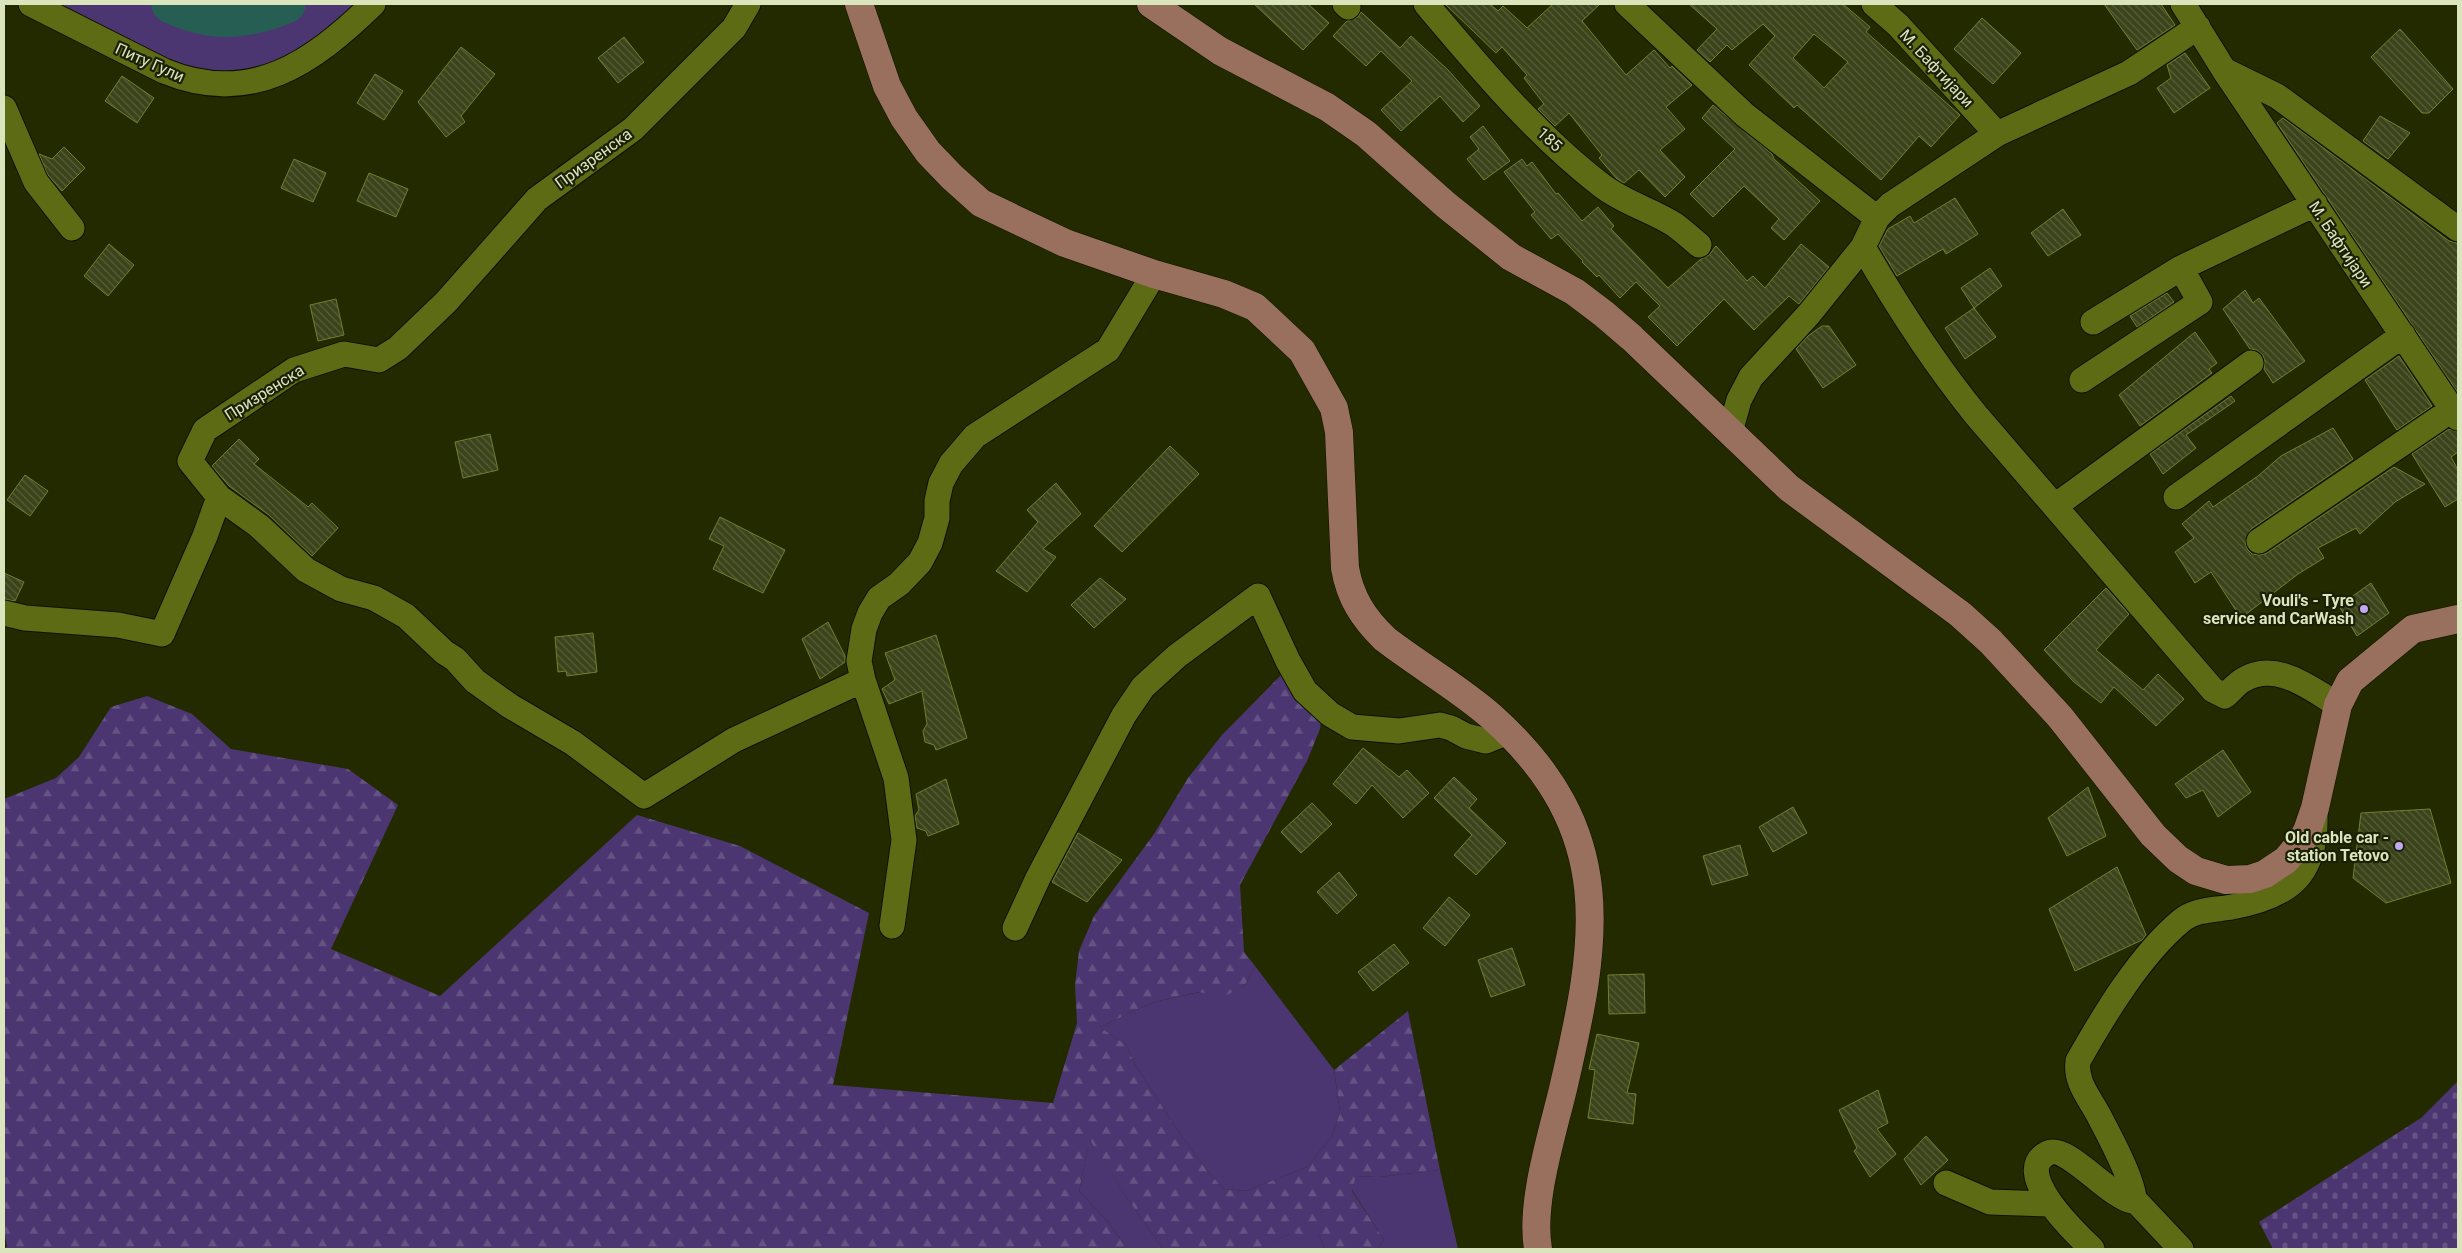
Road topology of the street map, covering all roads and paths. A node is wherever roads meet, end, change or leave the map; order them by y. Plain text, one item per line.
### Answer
1 (31, 4) edge
2 (373, 4) edge
3 (748, 4) edge
4 (858, 4) edge
5 (1151, 4) edge
6 (1426, 4) edge
7 (1627, 4) edge
8 (1874, 4) edge
9 (2183, 4) edge
10 (2198, 27) junction
11 (2224, 70) junction
12 (4, 108) edge
13 (1997, 134) junction
14 (2315, 204) junction
15 (1877, 218) junction
16 (72, 228) dead end
17 (2458, 229) edge
18 (1698, 244) dead end
19 (1863, 247) junction
20 (2181, 268) junction
21 (1154, 274) junction
22 (2093, 322) dead end
23 (2403, 335) junction
24 (2251, 364) dead end
25 (2082, 380) dead end
26 (2455, 413) edge
27 (1730, 432) junction
28 (219, 497) junction
29 (2176, 497) dead end
30 (2055, 506) junction
31 (2259, 541) dead end
32 (4, 613) edge
33 (2458, 619) edge
34 (863, 680) junction
35 (2338, 705) junction
36 (1508, 732) junction
37 (2315, 808) junction
38 (892, 926) dead end
39 (1016, 928) dead end
40 (1946, 1183) dead end
41 (2134, 1199) junction
42 (2050, 1204) junction
43 (1538, 1249) edge
44 (2092, 1249) edge
45 (2181, 1249) edge

1 - 2 street, Питу Гули
3 - 28 street, Призренска
4 - 21 main road
5 - 27 main road
6 - 18 street, 185
7 - 15 street
8 - 13 street, М. Бафтијари
9 - 10 street, М. Бафтијари
10 - 11 street, М. Бафтијари
10 - 13 street
11 - 14 street, М. Бафтијари
11 - 17 street
12 - 16 street
13 - 15 street
14 - 20 street
14 - 23 street, М. Бафтијари
15 - 19 street
19 - 27 street
19 - 30 street
20 - 22 street
20 - 25 street
21 - 34 street
21 - 36 main road
23 - 26 street, М. Бафтијари
23 - 29 street
24 - 30 street
26 - 31 street
27 - 37 main road
28 - 32 street
28 - 34 street
30 - 35 street
33 - 35 main road
34 - 38 street
35 - 37 main road
36 - 39 street
36 - 43 main road
37 - 41 street
40 - 42 street
41 - 42 street
41 - 45 street
42 - 44 street

